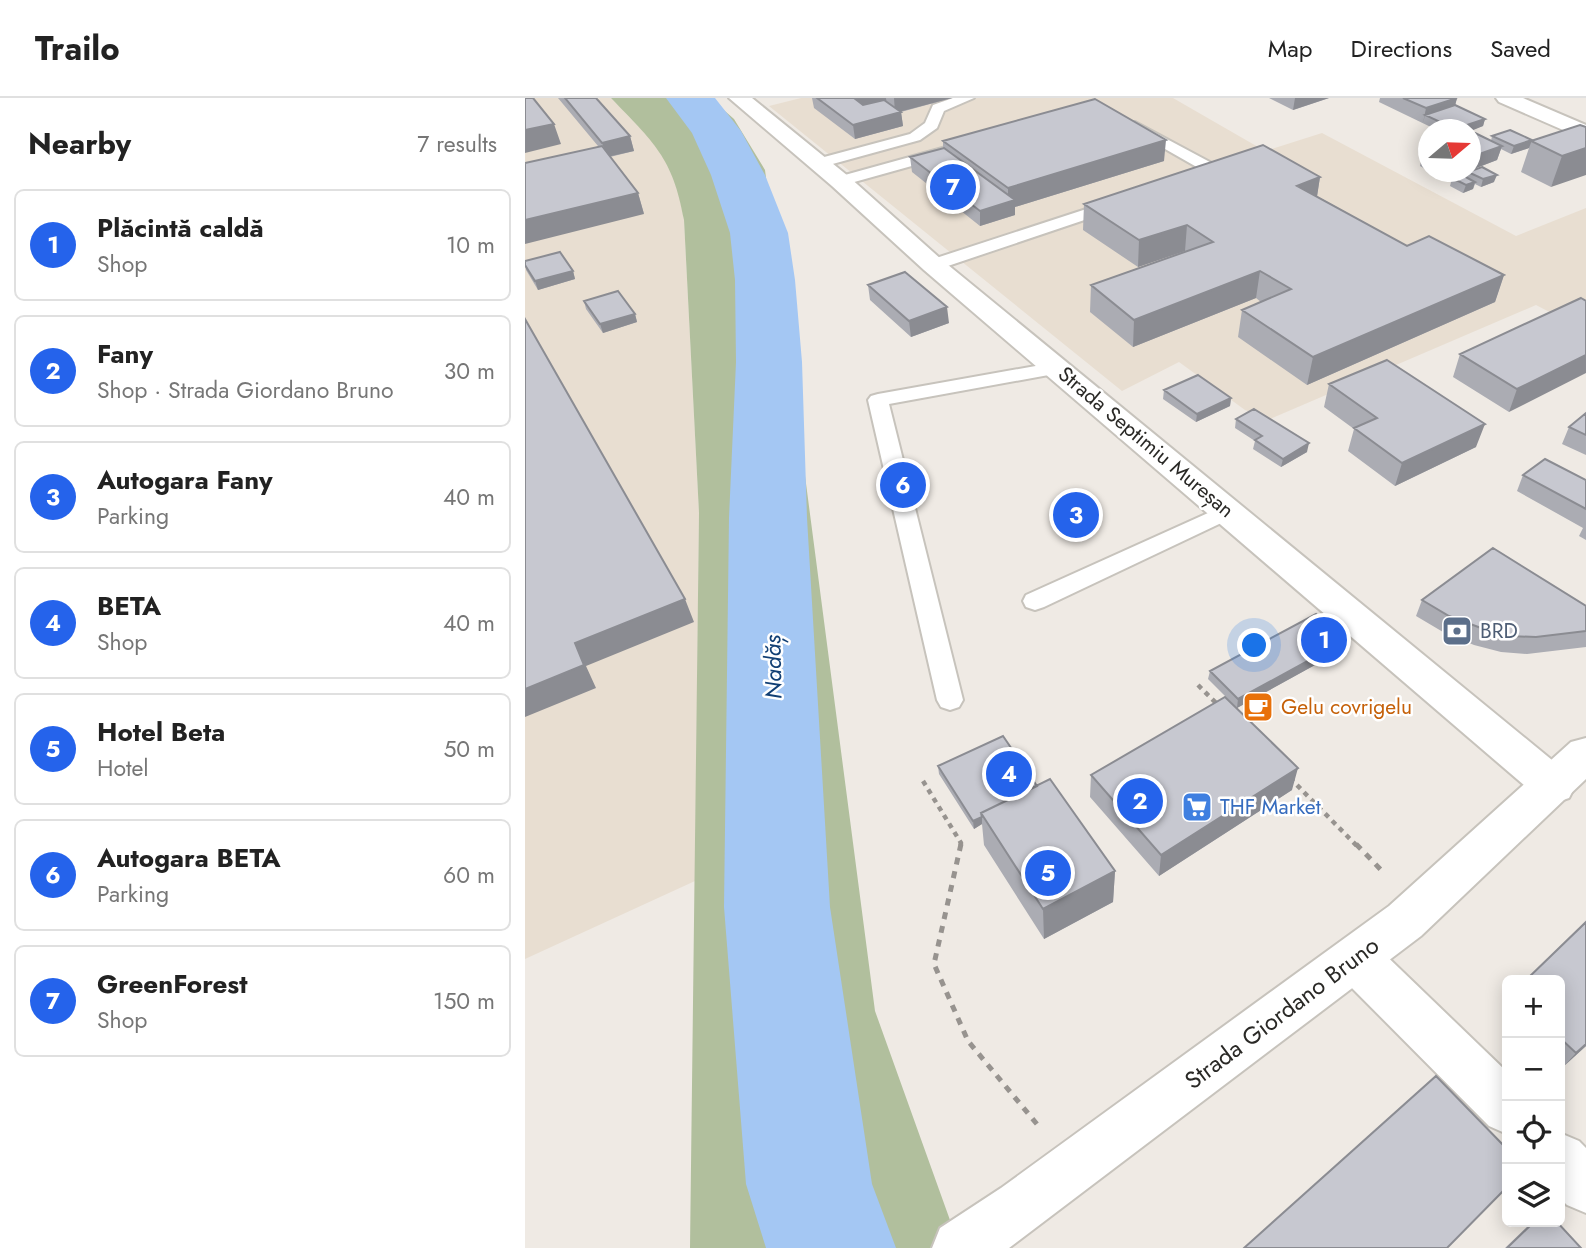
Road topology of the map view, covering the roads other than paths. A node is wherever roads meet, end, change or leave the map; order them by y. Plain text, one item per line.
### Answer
1 (739, 98) edge
2 (967, 98) edge
3 (1506, 98) edge
4 (1117, 119) edge
5 (1586, 132) edge
6 (957, 149) edge
7 (829, 172) junction
8 (1189, 180) edge
9 (1137, 197) edge
10 (933, 265) junction
11 (1058, 368) junction
12 (1228, 511) junction
13 (1035, 601) dead end
14 (950, 699) dead end
15 (1586, 754) edge
16 (1554, 786) junction
17 (1356, 959) junction
18 (1502, 1103) edge
19 (1564, 1164) edge
20 (1586, 1186) edge
21 (960, 1248) edge

1 - 7 street, Strada Septimiu Mureșan
2 - 7 lane
3 - 5 street
4 - 8 lane
6 - 7 lane
7 - 10 street, Strada Septimiu Mureșan
9 - 10 lane
10 - 11 street, Strada Septimiu Mureșan
11 - 12 street, Strada Septimiu Mureșan
11 - 14 lane
12 - 13 lane
12 - 16 street, Strada Septimiu Mureșan
15 - 16 street, Strada Giordano Bruno
16 - 17 street, Strada Giordano Bruno
17 - 18 street
17 - 21 street, Strada Giordano Bruno
19 - 20 street

